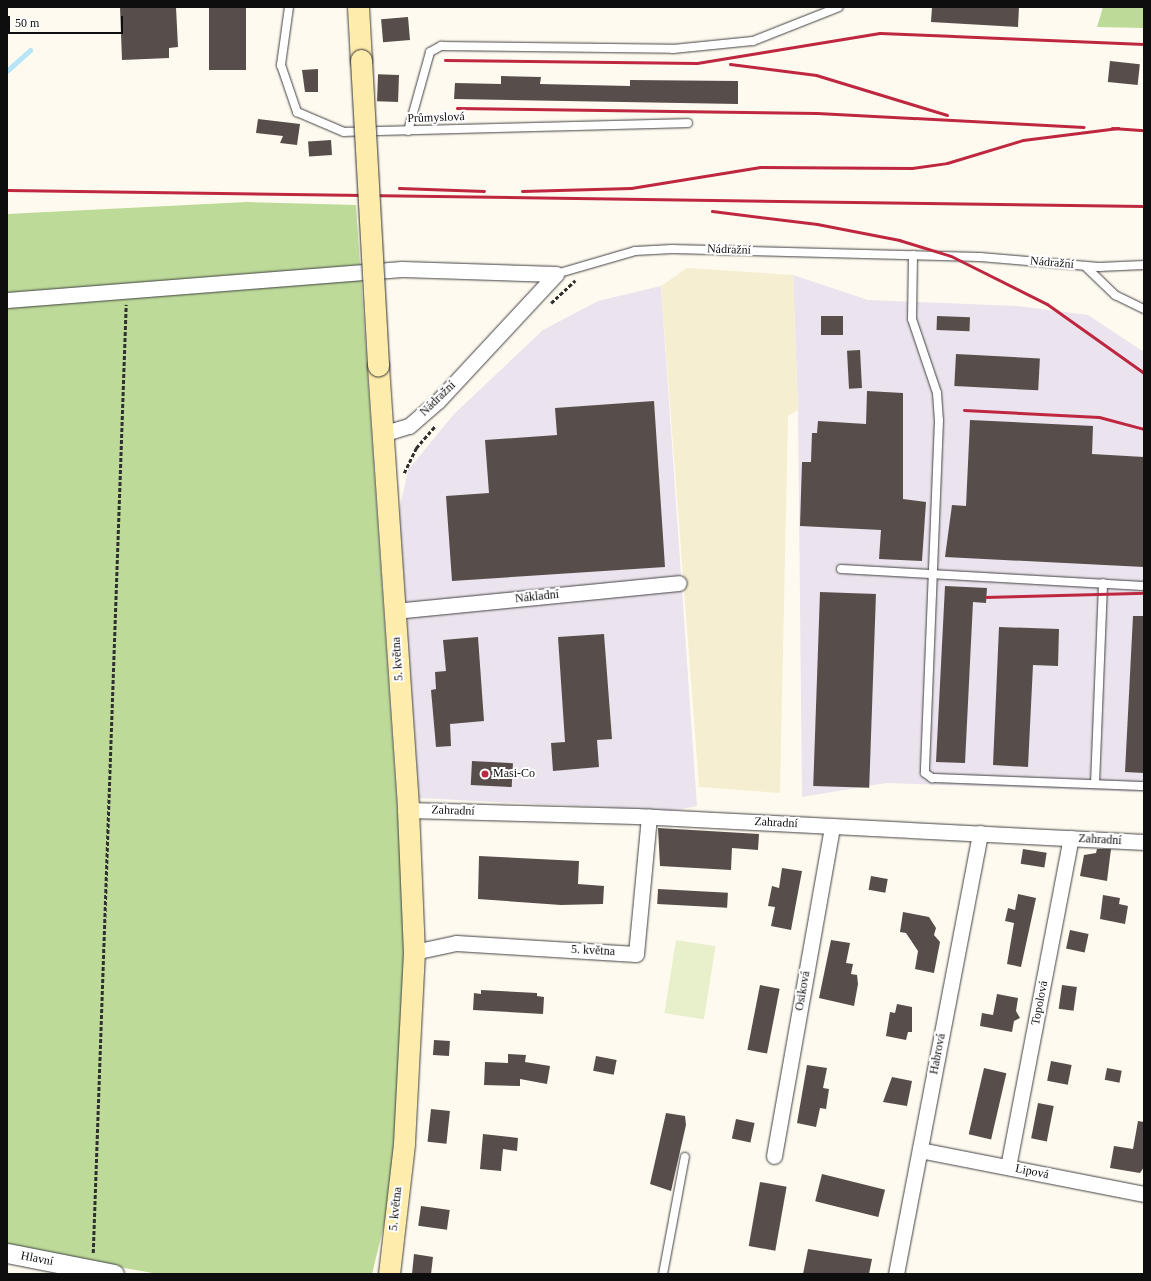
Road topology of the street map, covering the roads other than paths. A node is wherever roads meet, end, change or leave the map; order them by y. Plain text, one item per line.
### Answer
1 (289, 7) edge
2 (358, 7) edge
3 (839, 7) edge
4 (688, 123) dead end
5 (408, 131) junction
6 (913, 255) junction
7 (1144, 265) edge
8 (1085, 266) junction
9 (556, 274) junction
10 (7, 300) edge
11 (1144, 309) edge
12 (382, 434) junction
13 (841, 569) dead end
14 (933, 574) junction
15 (1103, 583) junction
16 (679, 584) dead end
17 (1144, 586) edge
18 (394, 611) junction
19 (1095, 784) junction
20 (1144, 786) edge
21 (408, 810) junction
22 (649, 817) junction
23 (832, 826) junction
24 (980, 833) junction
25 (1071, 838) junction
26 (1144, 842) edge
27 (414, 952) junction
28 (920, 1150) junction
29 (774, 1156) dead end
30 (685, 1157) dead end
31 (1008, 1167) junction
32 (1144, 1194) edge
33 (7, 1253) edge
34 (114, 1274) edge
35 (389, 1274) edge
36 (662, 1274) edge
37 (896, 1274) edge

1 - 5 lane, Průmyslová
2 - 12 main road, 5. května, bridge
3 - 5 lane
4 - 5 lane, Průmyslová
6 - 8 lane, Nádražní
6 - 9 lane, Nádražní
6 - 14 lane
7 - 8 lane, Nádražní
8 - 11 lane
9 - 10 street
9 - 12 street, Nádražní
12 - 18 main road, 5. května
13 - 14 lane
14 - 15 lane
14 - 19 lane
15 - 17 lane
15 - 19 lane
16 - 18 street, Nákladní
18 - 21 main road, 5. května
19 - 20 lane
21 - 22 street, Zahradní
21 - 27 main road, 5. května
22 - 23 street, Zahradní
22 - 27 street, 5. května
23 - 24 street, Zahradní
23 - 29 street, Osiková
24 - 25 street, Zahradní
24 - 28 street, Habrová
25 - 26 street, Zahradní
25 - 31 street, Topolová
27 - 35 main road, 5. května
28 - 31 street, Lipová
28 - 37 street, Habrová
30 - 36 lane
31 - 32 street, Lipová
33 - 34 street, Hlavní

